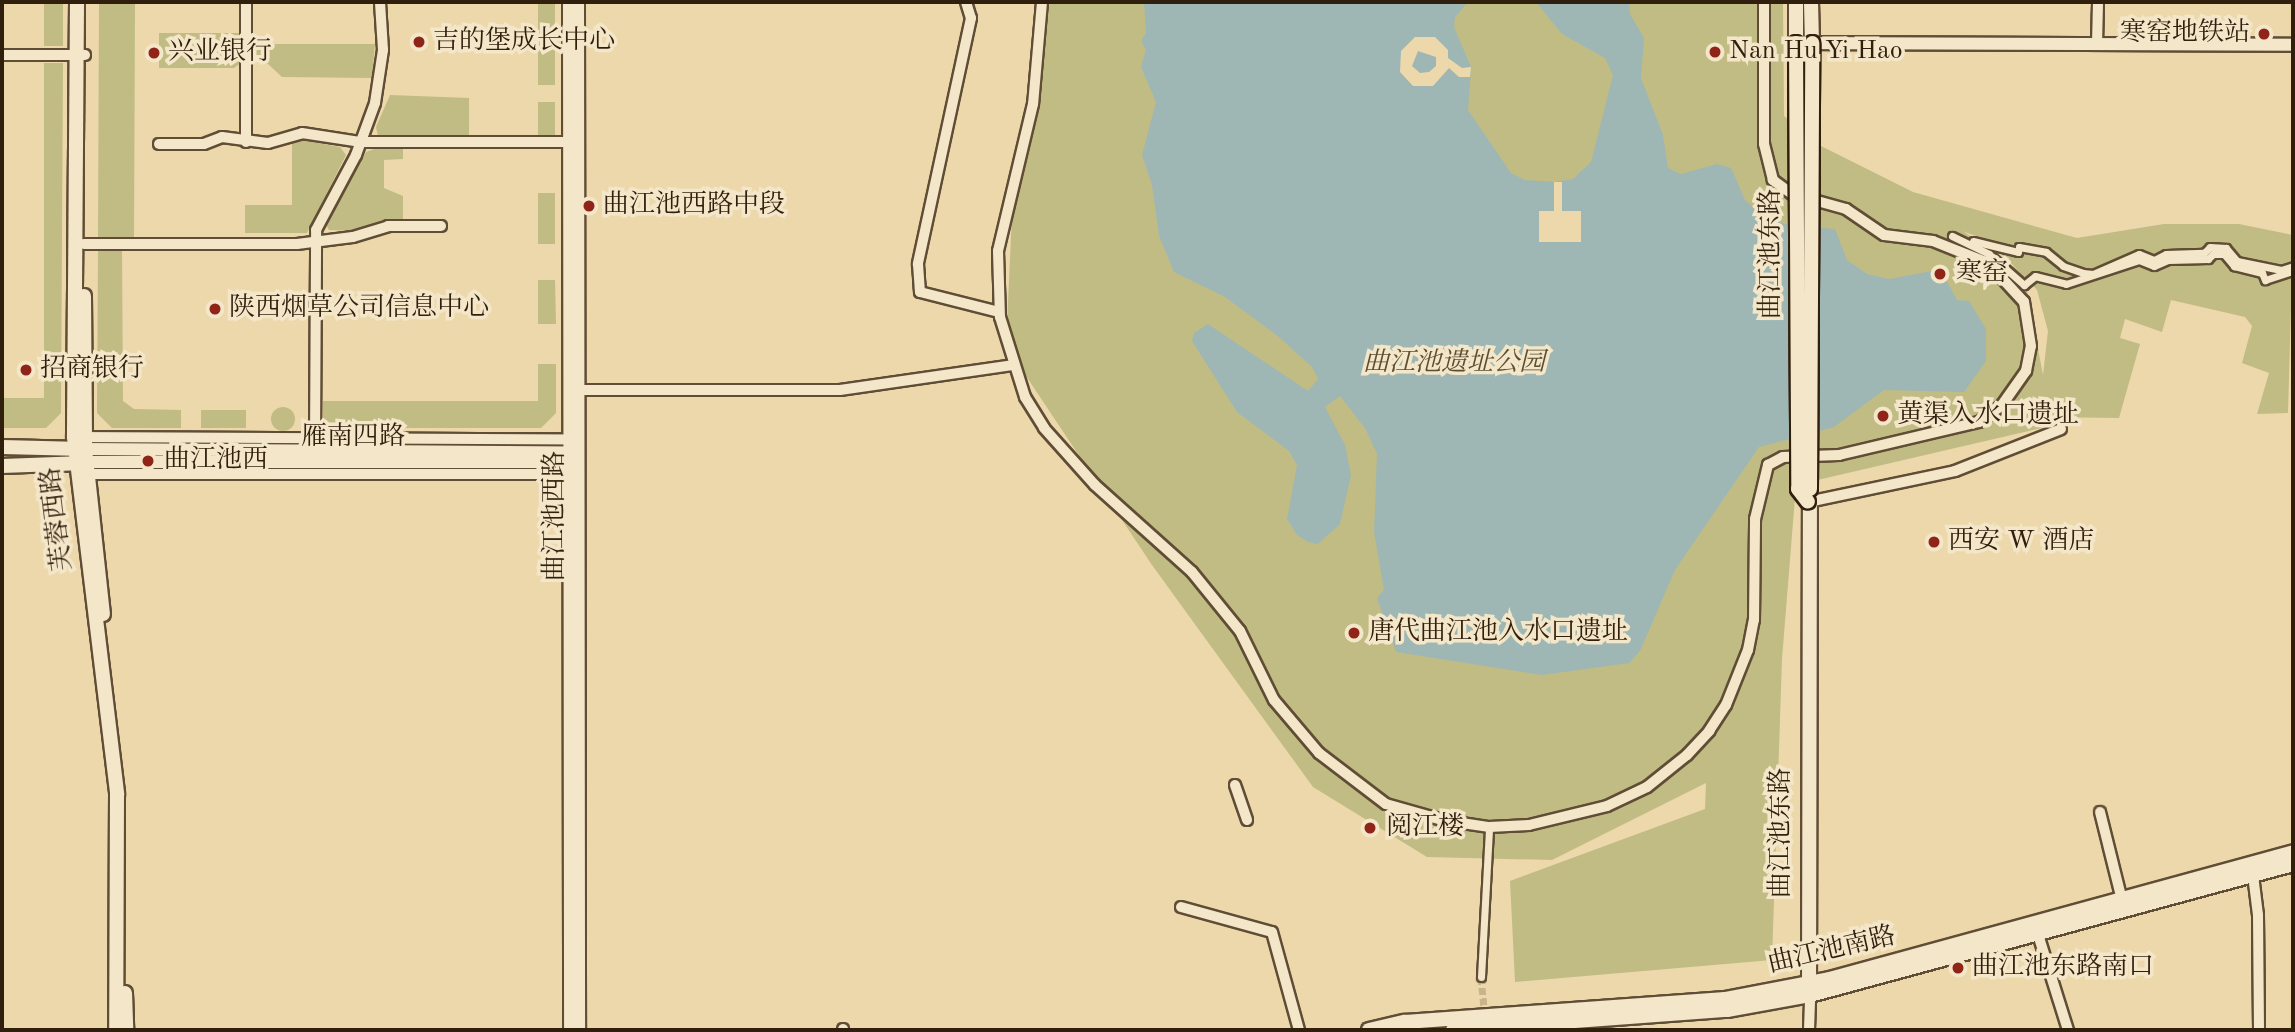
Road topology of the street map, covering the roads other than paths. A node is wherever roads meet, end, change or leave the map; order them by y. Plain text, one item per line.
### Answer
1 (76, 2) edge
2 (86, 2) edge
3 (246, 2) edge
4 (380, 2) edge
5 (569, 2) edge
6 (578, 2) edge
7 (966, 2) edge
8 (1042, 2) edge
9 (1764, 2) edge
10 (1796, 2) edge
11 (1811, 2) edge
12 (2098, 2) edge
13 (1796, 43) junction
14 (1812, 43) junction
15 (2097, 44) junction
16 (2293, 45) edge
17 (2, 55) edge
18 (81, 55) junction
19 (246, 142) junction
20 (361, 142) junction
21 (569, 142) junction
22 (159, 144) dead end
23 (441, 226) dead end
24 (315, 239) junction
25 (84, 244) junction
26 (2293, 266) edge
27 (2293, 271) edge
28 (999, 312) junction
29 (1014, 365) junction
30 (579, 390) junction
31 (2060, 429) dead end
32 (315, 446) junction
33 (2, 447) edge
34 (82, 456) junction
35 (574, 457) junction
36 (2, 466) edge
37 (1809, 496) junction
38 (1235, 785) dead end
39 (2100, 812) dead end
40 (1247, 820) dead end
41 (1489, 827) junction
42 (2293, 852) edge
43 (2293, 864) edge
44 (2253, 875) junction
45 (2122, 900) junction
46 (1181, 907) dead end
47 (2036, 929) junction
48 (1481, 977) tunnel mouth
49 (1808, 989) junction
50 (116, 1030) edge
51 (126, 1030) edge
52 (570, 1030) edge
53 (579, 1030) edge
54 (1299, 1030) edge
55 (1369, 1030) edge
56 (1453, 1030) edge
57 (1810, 1030) edge
58 (2068, 1030) edge
59 (2259, 1030) edge

1 - 18 main road, 芙蓉西路
2 - 18 main road, 芙蓉西路
3 - 19 street
4 - 20 street
5 - 21 street, 曲江池西路
6 - 30 street, 曲江池西路
7 - 28 street
8 - 28 street
9 - 41 street
10 - 13 main road, 曲江池东路
11 - 14 main road, 曲江池东路
12 - 15 street
13 - 14 street
13 - 37 main road, 曲江池东路, bridge
14 - 15 street
14 - 37 main road, 曲江池东路, bridge
15 - 16 street
17 - 18 street
18 - 25 main road, 芙蓉西路
18 - 34 main road, 芙蓉西路
19 - 20 street
19 - 22 street
20 - 21 street
20 - 24 street
21 - 35 street, 曲江池西路
23 - 24 street
24 - 25 street
24 - 32 street
25 - 34 main road, 芙蓉西路
26 - 27 street
28 - 29 street
29 - 30 street
29 - 41 street
30 - 35 street, 曲江池西路
31 - 37 street
32 - 34 street, 雁南四路
32 - 35 street, 雁南四路
33 - 34 main road, 雁南四路
34 - 35 street, 雁南四路
34 - 36 main road, 雁南四路
34 - 50 main road, 芙蓉西路
34 - 51 main road, 芙蓉西路
35 - 52 street, 曲江池西路
35 - 53 street, 曲江池西路
37 - 49 main road, 曲江池东路
38 - 40 street
39 - 45 street
41 - 48 street
42 - 45 main road, 曲江池南路
43 - 44 main road, 曲江池南路
44 - 47 main road, 曲江池南路
44 - 59 street
45 - 47 main road, 曲江池南路
46 - 54 street
47 - 49 main road, 曲江池南路
47 - 58 street
49 - 55 main road, 曲江池南路
49 - 56 main road, 曲江池南路
49 - 57 street

